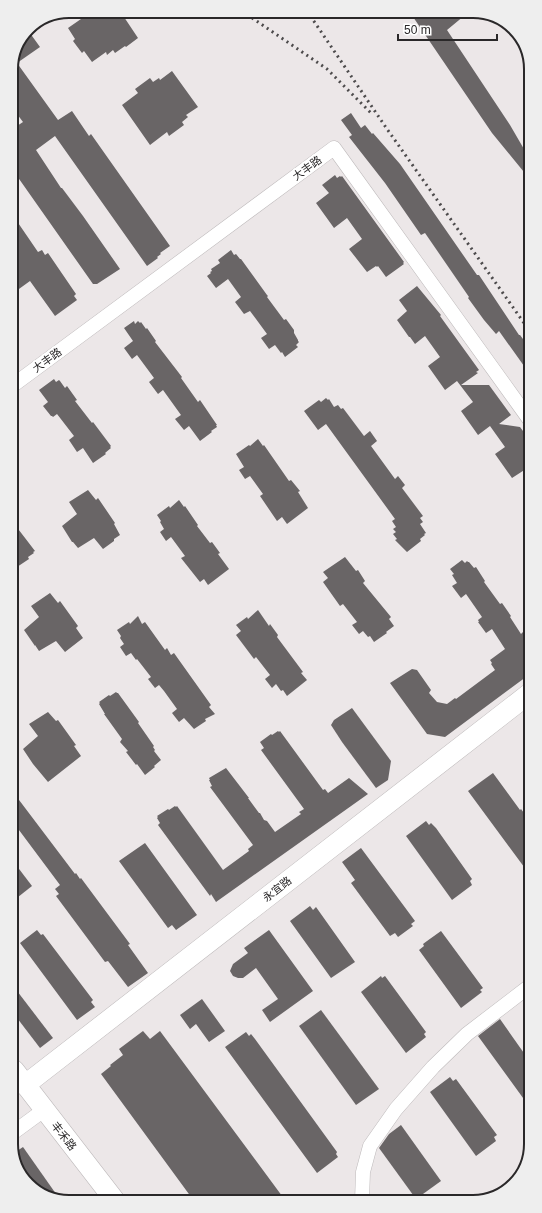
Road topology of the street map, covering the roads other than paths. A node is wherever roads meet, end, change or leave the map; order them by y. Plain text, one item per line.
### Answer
1 (18, 382) edge
2 (524, 412) edge
3 (524, 698) edge
4 (524, 990) edge
5 (20, 1077) edge
6 (44, 1110) junction
7 (18, 1129) edge
8 (111, 1195) edge
9 (362, 1195) edge

1 - 2 street, 大丰路
3 - 5 street, 永宜路
4 - 9 street
5 - 6 street, 丰禾路
6 - 7 street
6 - 8 street, 丰禾路

